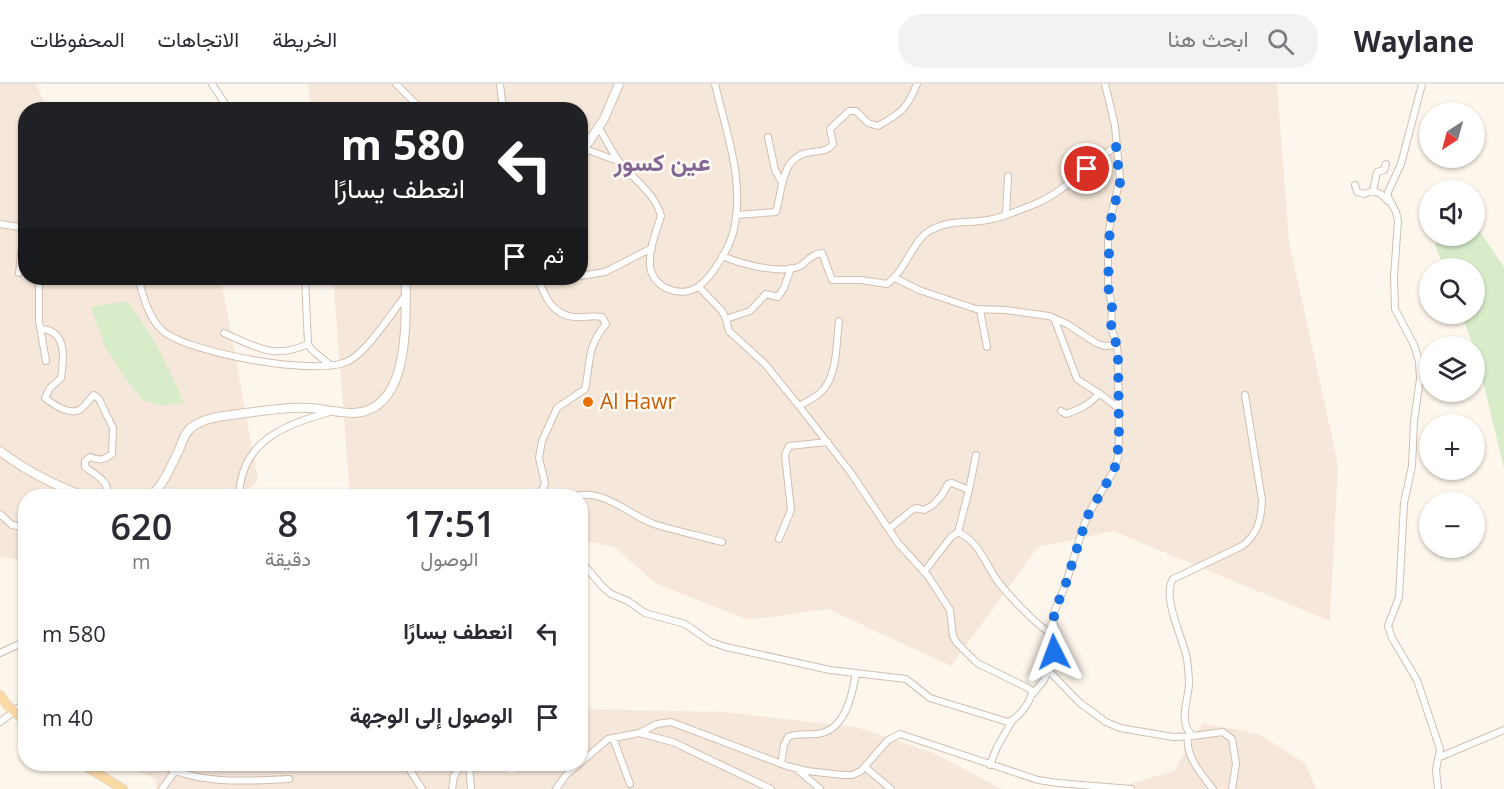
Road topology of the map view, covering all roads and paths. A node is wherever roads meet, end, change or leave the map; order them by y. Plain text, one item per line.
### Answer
1 (212, 84) edge
2 (396, 84) edge
3 (500, 84) edge
4 (619, 84) edge
5 (715, 84) edge
6 (917, 84) edge
7 (1105, 84) edge
8 (1422, 84) edge
9 (224, 102) edge
10 (414, 102) edge
11 (502, 102) edge
12 (599, 128) junction
13 (768, 137) dead end
14 (588, 144) edge
15 (1116, 146) junction
16 (588, 153) edge
17 (619, 161) junction
18 (1386, 164) dead end
19 (1008, 176) dead end
20 (781, 181) junction
21 (1354, 185) dead end
22 (1373, 190) junction
23 (1392, 205) junction
24 (1006, 214) junction
25 (736, 215) junction
26 (0, 224) edge
27 (18, 227) edge
28 (652, 248) junction
29 (722, 256) junction
30 (791, 268) junction
31 (588, 275) edge
32 (895, 278) junction
33 (39, 285) edge
34 (140, 285) edge
35 (306, 285) edge
36 (406, 285) edge
37 (540, 285) edge
38 (699, 287) junction
39 (405, 296) junction
40 (980, 310) junction
41 (1054, 318) junction
42 (726, 320) junction
43 (839, 321) dead end
44 (40, 329) junction
45 (224, 333) dead end
46 (308, 344) junction
47 (1117, 345) junction
48 (987, 347) dead end
49 (46, 361) dead end
50 (330, 365) junction
51 (1099, 393) junction
52 (1245, 395) dead end
53 (799, 406) junction
54 (1118, 408) junction
55 (331, 411) junction
56 (1061, 411) dead end
57 (828, 442) junction
58 (0, 451) edge
59 (976, 455) dead end
60 (66, 489) edge
61 (109, 489) edge
62 (156, 489) edge
63 (238, 489) edge
64 (543, 489) edge
65 (969, 490) junction
66 (588, 495) edge
67 (0, 514) edge
68 (18, 526) edge
69 (890, 528) junction
70 (958, 532) junction
71 (779, 539) dead end
72 (722, 542) dead end
73 (588, 569) edge
74 (924, 572) junction
75 (1055, 635) junction
76 (18, 645) edge
77 (0, 653) edge
78 (1049, 671) junction
79 (856, 673) junction
80 (1032, 694) junction
81 (0, 695) edge
82 (18, 707) edge
83 (18, 709) edge
84 (1012, 721) junction
85 (0, 722) edge
86 (1504, 730) edge
87 (639, 733) junction
88 (1190, 736) junction
89 (613, 738) junction
90 (588, 755) edge
91 (1440, 757) junction
92 (781, 764) junction
93 (990, 765) junction
94 (865, 767) junction
95 (797, 769) junction
96 (93, 771) edge
97 (175, 771) joint
98 (410, 771) edge
99 (457, 771) edge
100 (469, 771) edge
101 (571, 771) edge
102 (289, 778) dead end
103 (630, 784) dead end
104 (1111, 788) edge
105 (123, 789) edge
106 (162, 789) edge
107 (422, 789) edge
108 (452, 789) edge
109 (471, 789) edge
110 (556, 789) edge
111 (771, 789) edge
112 (820, 789) edge
113 (891, 789) edge
114 (1131, 789) edge
115 (1213, 789) edge
116 (1232, 789) edge
117 (1438, 789) edge

1 - 9 street
2 - 10 street
3 - 11 street
4 - 12 main road
5 - 25 street
6 - 20 street
7 - 15 street
8 - 23 street
12 - 14 main road
12 - 17 street
13 - 20 street
15 - 24 street
15 - 47 street
16 - 17 street
17 - 28 street
18 - 22 street
19 - 24 street
20 - 25 street
21 - 22 street
22 - 23 street
23 - 91 street
24 - 32 street
25 - 29 street
26 - 27 street
28 - 31 street
28 - 38 street
29 - 30 street
29 - 38 street
30 - 32 street
30 - 42 street
32 - 40 street
33 - 44 street
34 - 50 street
35 - 46 street
36 - 39 main road
37 - 64 street
38 - 42 street
39 - 50 street
39 - 55 main road
40 - 41 street
40 - 48 street
41 - 47 street
41 - 51 street
42 - 53 street
43 - 53 street
44 - 49 street
44 - 61 street
45 - 46 street
46 - 50 street
47 - 54 street
51 - 54 street
51 - 56 street
52 - 88 street
53 - 57 street
54 - 75 street
55 - 62 main road
55 - 63 street
57 - 69 street
57 - 71 street
58 - 60 main road
59 - 65 street
65 - 69 street
65 - 70 street
66 - 72 street
67 - 68 street
69 - 74 street
70 - 74 street
70 - 75 street
73 - 79 street
74 - 80 street
75 - 78 street
76 - 77 street
78 - 80 street
78 - 88 street
79 - 84 street
79 - 92 street
80 - 84 street
81 - 82 main road
83 - 85 street
84 - 93 street
86 - 91 street
87 - 89 street
87 - 92 street
87 - 111 street
88 - 115 street
88 - 116 street
89 - 90 street
89 - 103 street
91 - 117 street
92 - 95 street
93 - 94 street
93 - 104 street
94 - 95 street
94 - 113 street
95 - 112 street
96 - 105 main road
97 - 102 street
97 - 106 street
98 - 107 street
99 - 108 street
100 - 109 street
101 - 110 street
104 - 114 street

